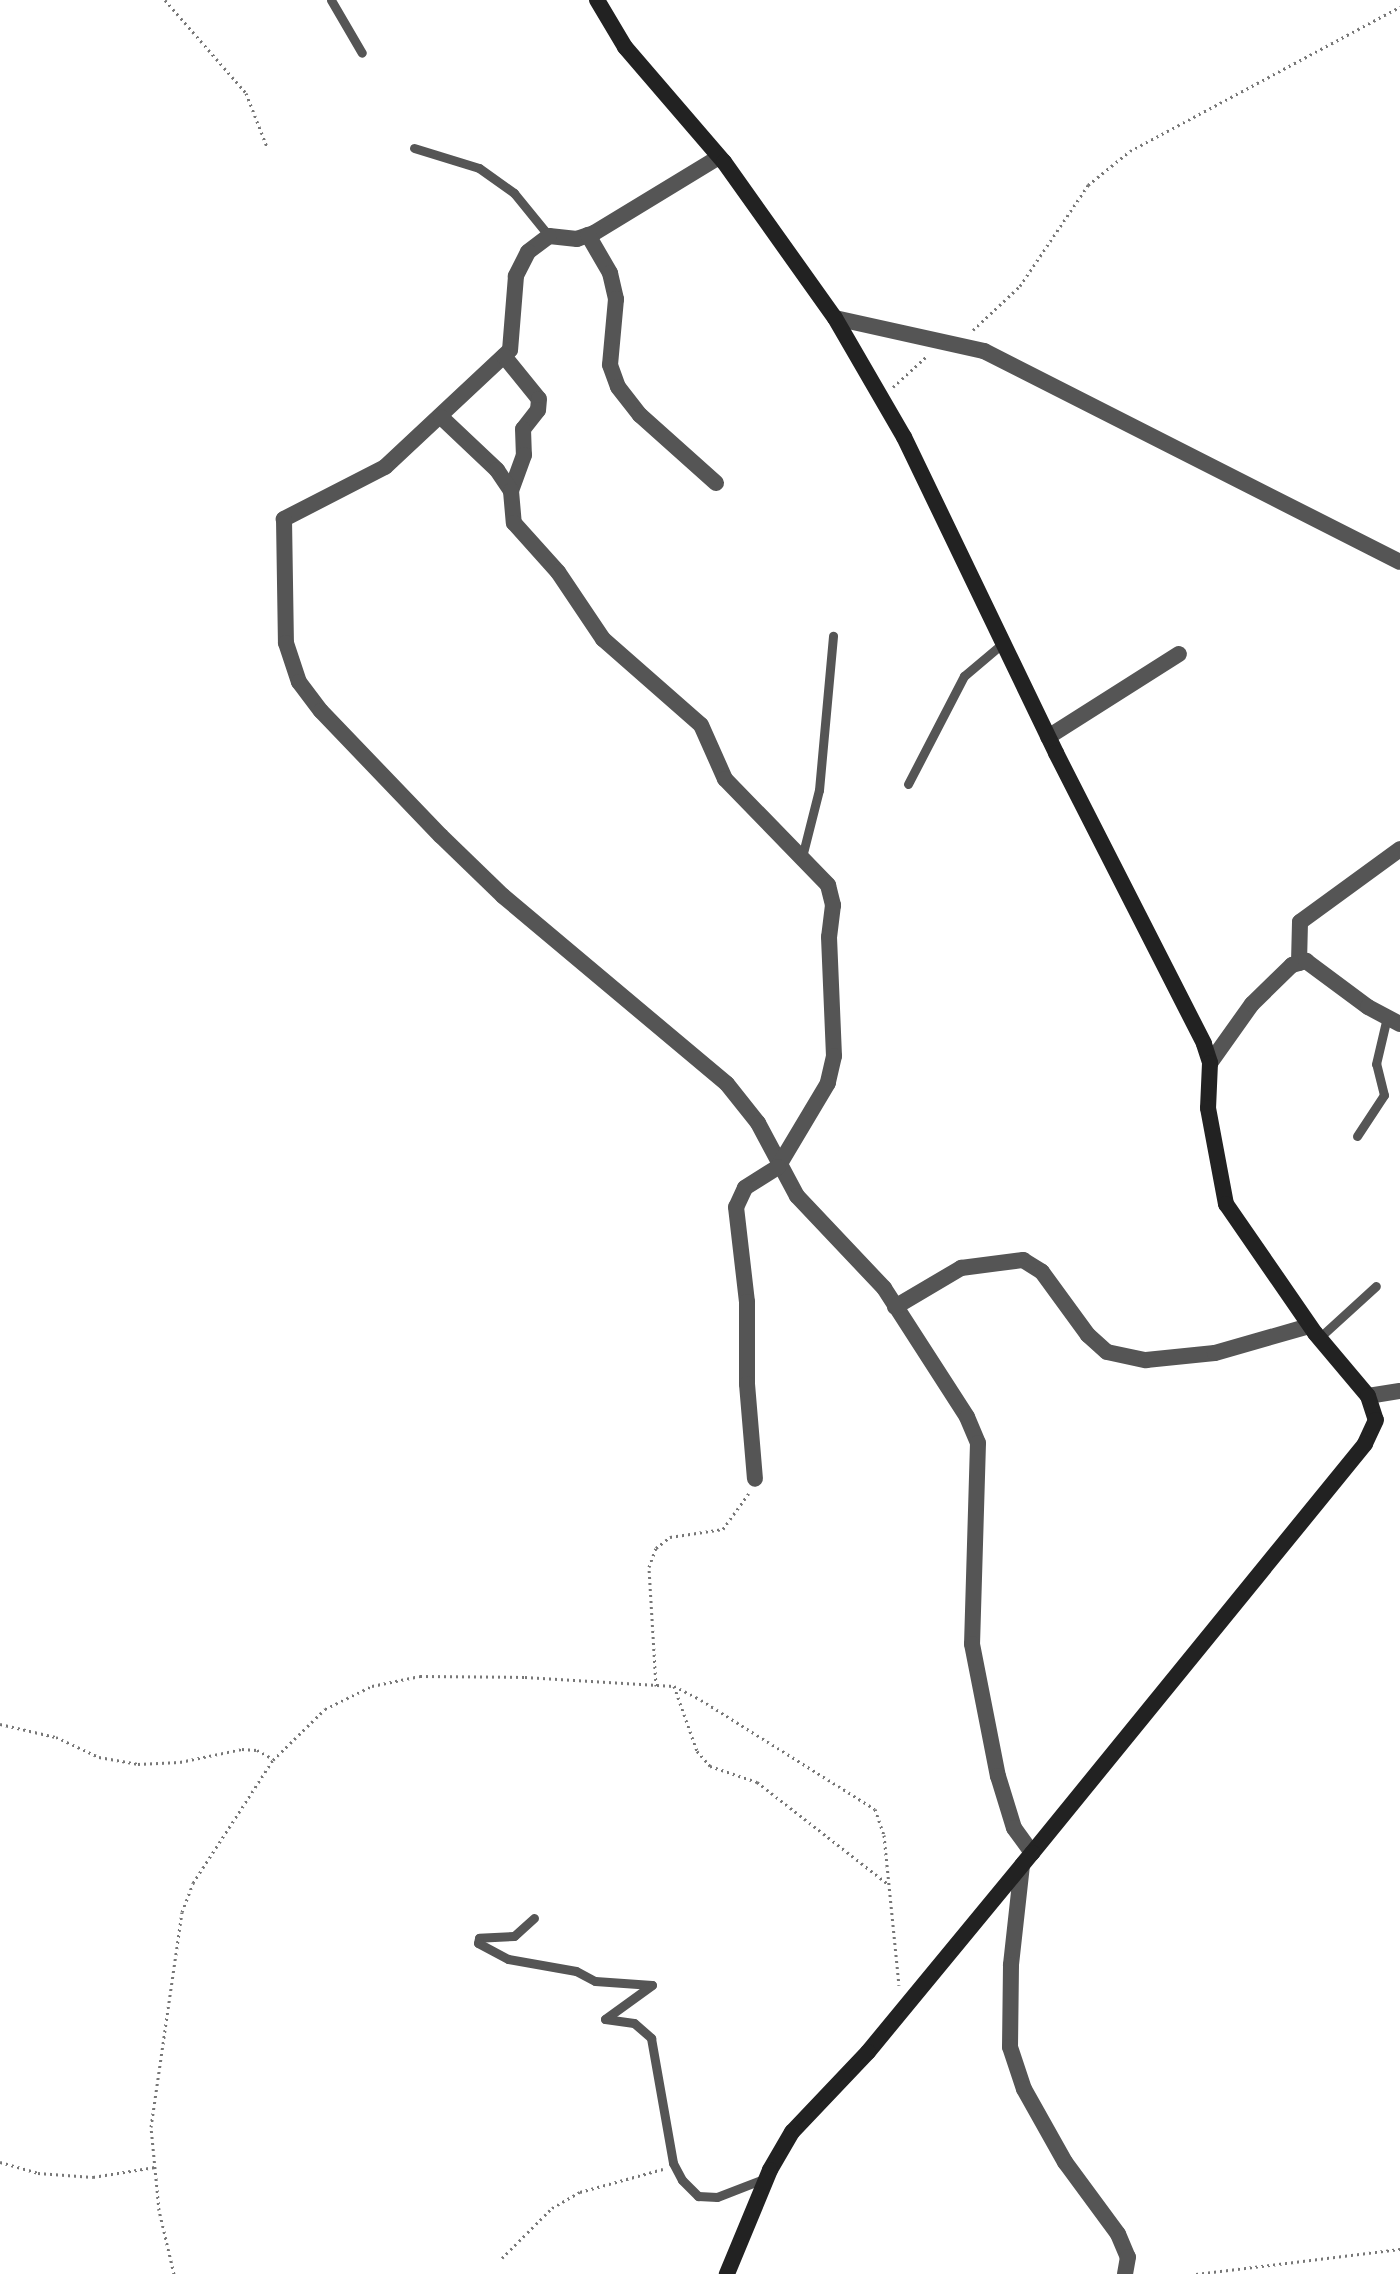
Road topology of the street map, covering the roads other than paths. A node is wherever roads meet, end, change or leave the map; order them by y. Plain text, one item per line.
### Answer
1 (331, 0) edge
2 (597, 0) edge
3 (362, 53) dead end
4 (414, 148) dead end
5 (719, 157) junction
6 (588, 235) junction
7 (549, 236) junction
8 (835, 318) junction
9 (504, 356) junction
10 (441, 417) junction
11 (716, 483) dead end
12 (511, 491) junction
13 (1400, 562) edge
14 (833, 636) dead end
15 (1003, 643) junction
16 (1179, 654) dead end
17 (1048, 737) junction
18 (908, 784) dead end
19 (1400, 849) edge
20 (802, 857) junction
21 (1299, 963) junction
22 (1393, 1020) edge
23 (1210, 1063) junction
24 (1357, 1136) dead end
25 (778, 1167) junction
26 (1376, 1286) dead end
27 (895, 1307) junction
28 (1314, 1332) junction
29 (1400, 1391) edge
30 (1368, 1396) junction
31 (755, 1479) road end
32 (1027, 1859) junction
33 (534, 1918) dead end
34 (766, 2178) junction
35 (727, 2274) edge
36 (1125, 2274) edge

1 - 3 lane
2 - 5 street
4 - 7 lane
5 - 6 street
5 - 8 street
6 - 7 street
6 - 11 street
7 - 9 street
8 - 13 street
8 - 15 street
9 - 10 street
9 - 12 street
10 - 12 street
10 - 25 street
12 - 20 street
14 - 20 lane
15 - 17 street
15 - 18 lane
16 - 17 street
17 - 23 street
19 - 21 street
20 - 25 street
21 - 22 street
21 - 23 street
22 - 24 lane
23 - 28 street
25 - 27 street
25 - 31 street
26 - 28 lane
27 - 28 street
27 - 32 street
28 - 30 street
29 - 30 street
30 - 32 street
32 - 34 street
32 - 36 street
33 - 34 lane
34 - 35 street

